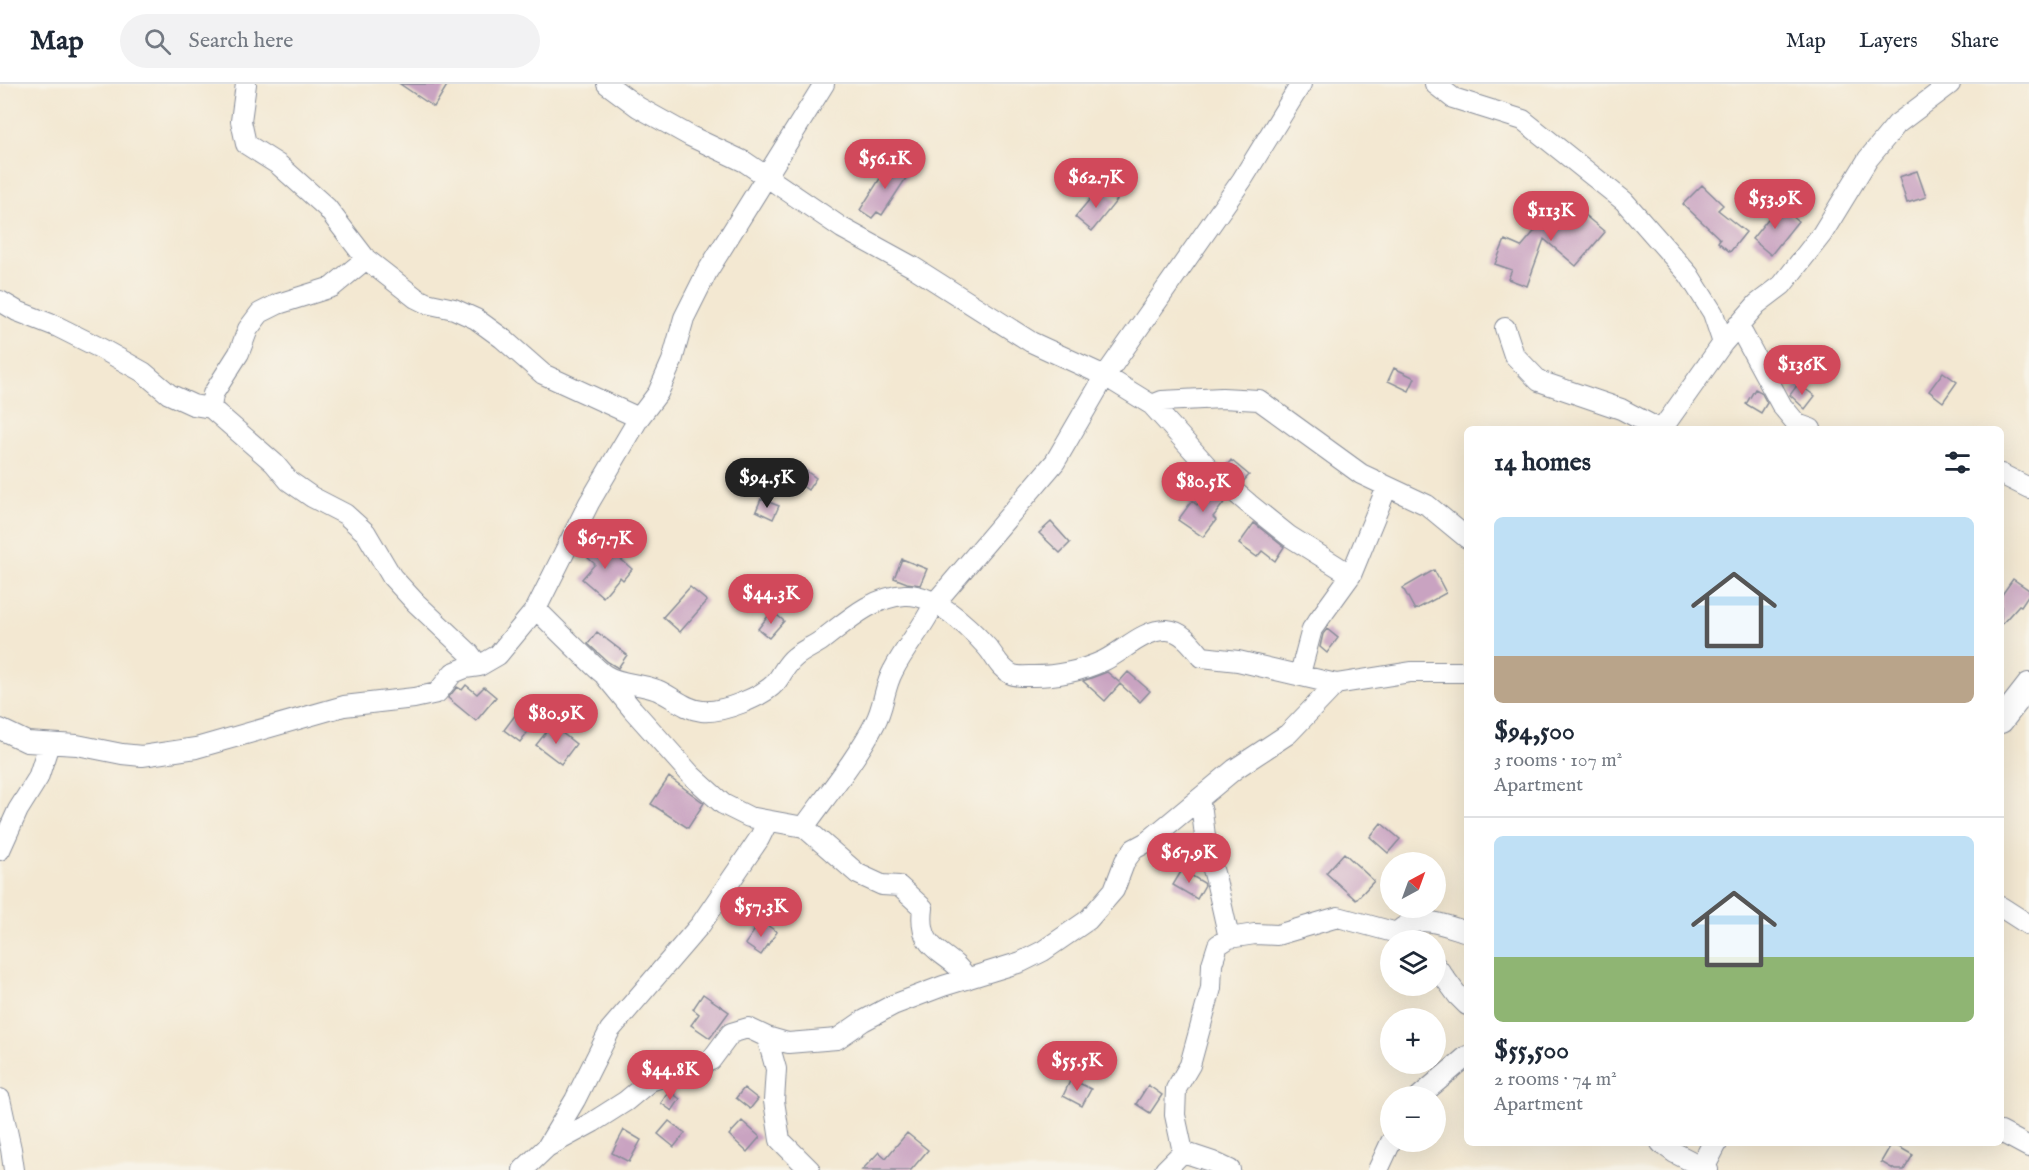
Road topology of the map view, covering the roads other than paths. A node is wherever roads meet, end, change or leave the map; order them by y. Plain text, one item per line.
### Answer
1 (246, 84) edge
2 (607, 84) edge
3 (824, 84) edge
4 (1301, 84) edge
5 (1435, 84) edge
6 (1950, 84) edge
7 (766, 176) junction
8 (366, 259) junction
9 (0, 301) edge
10 (1738, 325) junction
11 (1505, 328) dead end
12 (1723, 343) junction
13 (1105, 376) junction
14 (1152, 405) junction
15 (211, 408) junction
16 (639, 418) junction
17 (1654, 426) edge
18 (1662, 426) edge
19 (1803, 426) edge
20 (2004, 476) edge
21 (1387, 487) junction
22 (2029, 488) edge
23 (1464, 536) edge
24 (1351, 575) junction
25 (934, 604) junction
26 (536, 609) junction
27 (479, 666) junction
28 (1464, 672) edge
29 (1300, 674) junction
30 (605, 676) junction
31 (1336, 684) junction
32 (2029, 685) edge
33 (2004, 717) edge
34 (0, 729) edge
35 (49, 744) junction
36 (1198, 800) junction
37 (768, 821) junction
38 (804, 827) junction
39 (0, 850) edge
40 (2004, 909) edge
41 (2029, 925) edge
42 (1380, 930) edge
43 (1403, 930) edge
44 (1464, 931) edge
45 (1229, 938) junction
46 (967, 979) junction
47 (1446, 980) edge
48 (1464, 1002) edge
49 (766, 1037) junction
50 (1464, 1059) edge
51 (1432, 1086) edge
52 (0, 1100) edge
53 (2004, 1134) edge
54 (1666, 1146) edge
55 (1714, 1146) edge
56 (547, 1147) junction
57 (2029, 1147) edge
58 (1183, 1152) junction
59 (1386, 1152) edge
60 (1704, 1169) edge
61 (14, 1170) edge
62 (523, 1170) edge
63 (810, 1170) edge
64 (1165, 1170) edge
65 (1230, 1170) edge
66 (1378, 1170) edge

1 - 8 street
2 - 7 street
3 - 7 street
4 - 13 street
5 - 12 street
6 - 10 street
7 - 13 street
7 - 16 street
8 - 15 street
8 - 16 street
9 - 15 street
10 - 12 street
10 - 19 street
11 - 17 street
12 - 18 street
13 - 14 street
13 - 25 street
14 - 21 street
14 - 24 street
15 - 27 street
16 - 26 street
20 - 22 street
21 - 23 street
21 - 24 street
24 - 29 street
25 - 29 street
25 - 30 street
25 - 38 street
26 - 27 street
26 - 30 street
27 - 35 street
28 - 31 street
29 - 31 street
30 - 37 street
31 - 36 street
32 - 33 street
34 - 35 street
35 - 39 street
36 - 45 street
36 - 46 street
37 - 38 street
37 - 56 street
38 - 46 street
40 - 41 street
42 - 45 street
43 - 44 street
45 - 58 street
46 - 49 street
47 - 48 street
49 - 56 street
49 - 63 street
50 - 51 street
52 - 61 street
53 - 57 street
54 - 60 street
55 - 60 street
56 - 62 street
58 - 64 street
58 - 65 street
59 - 66 street

